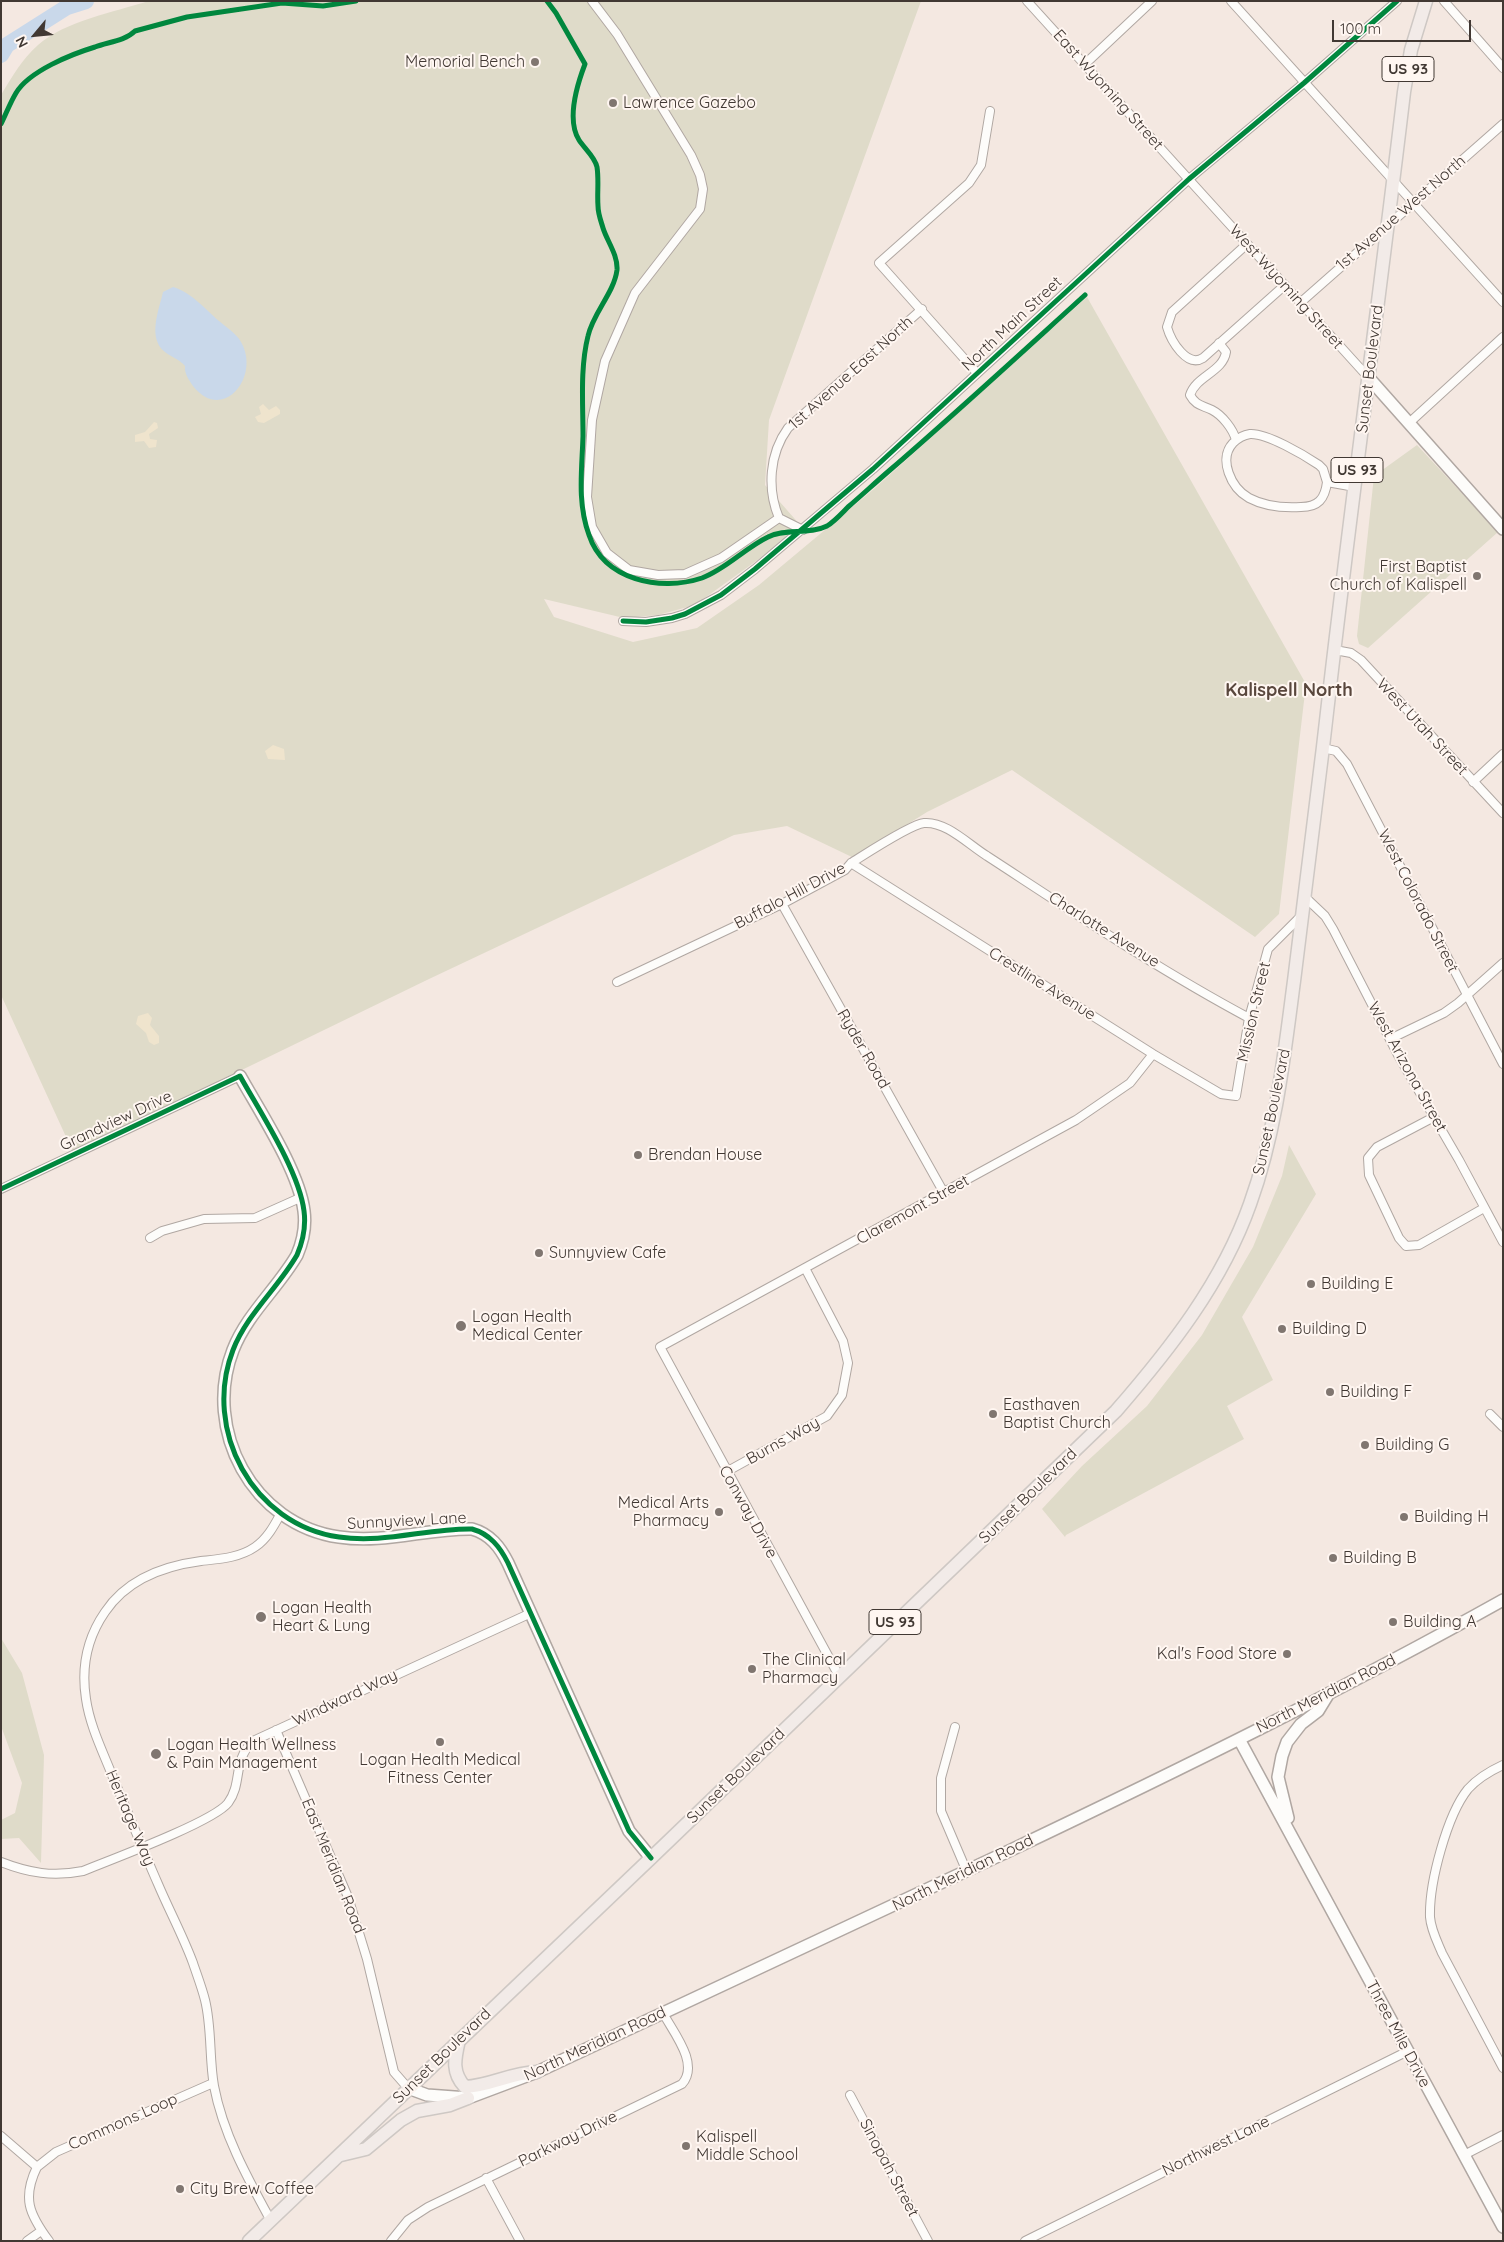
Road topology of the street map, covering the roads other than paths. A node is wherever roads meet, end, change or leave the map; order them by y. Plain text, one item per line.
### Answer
1 (592, 1) edge
2 (1027, 1) edge
3 (1152, 1) edge
4 (1231, 1) edge
5 (1397, 1) edge
6 (1426, 1) edge
7 (1444, 1) edge
8 (1086, 64) junction
9 (1503, 68) edge
10 (1304, 83) junction
11 (990, 111) dead end
12 (1503, 124) edge
13 (1189, 179) junction
14 (1392, 182) junction
15 (1412, 204) junction
16 (1388, 224) junction
17 (1247, 244) junction
18 (1284, 285) junction
19 (1503, 302) edge
20 (1300, 303) junction
21 (922, 309) junction
22 (1503, 337) edge
23 (1219, 343) junction
24 (977, 373) junction
25 (1368, 377) junction
26 (1409, 424) junction
27 (1236, 440) junction
28 (1327, 482) junction
29 (1356, 487) junction
30 (779, 518) junction
31 (1503, 529) edge
32 (803, 530) junction
33 (623, 621) dead end
34 (1335, 650) junction
35 (1323, 748) junction
36 (1503, 754) edge
37 (1473, 782) junction
38 (1503, 814) edge
39 (961, 839) joint
40 (851, 863) junction
41 (1306, 898) junction
42 (782, 904) junction
43 (1304, 912) junction
44 (1503, 963) edge
45 (617, 982) dead end
46 (1467, 996) junction
47 (1249, 1018) junction
48 (1390, 1039) junction
49 (1153, 1054) junction
50 (1503, 1064) edge
51 (240, 1076) joint
52 (1236, 1096) joint
53 (1434, 1116) junction
54 (1, 1189) edge
55 (944, 1194) junction
56 (302, 1198) junction
57 (1484, 1208) junction
58 (150, 1238) dead end
59 (1503, 1242) edge
60 (805, 1268) junction
61 (660, 1347) joint
62 (1490, 1414) dead end
63 (1503, 1427) edge
64 (726, 1472) junction
65 (281, 1513) junction
66 (1503, 1600) edge
67 (531, 1613) junction
68 (839, 1676) junction
69 (1329, 1693) junction
70 (954, 1727) dead end
71 (276, 1730) junction
72 (1239, 1739) junction
73 (1503, 1765) edge
74 (1294, 1841) junction
75 (142, 1846) junction
76 (652, 1858) junction
77 (1, 1862) edge
78 (967, 1872) junction
79 (663, 2013) junction
80 (459, 2040) junction
81 (1408, 2051) junction
82 (1503, 2068) edge
83 (537, 2072) junction
84 (213, 2083) junction
85 (408, 2088) junction
86 (850, 2095) dead end
87 (468, 2098) junction
88 (1503, 2135) edge
89 (1, 2136) edge
90 (1464, 2155) junction
91 (338, 2156) junction
92 (37, 2167) junction
93 (486, 2178) junction
94 (271, 2221) junction
95 (1503, 2227) edge
96 (42, 2231) junction
97 (27, 2241) edge
98 (49, 2241) edge
99 (249, 2241) edge
100 (391, 2241) edge
101 (520, 2241) edge
102 (928, 2241) edge
103 (1025, 2241) edge

1 - 30 street
2 - 8 street, East Wyoming Street
3 - 8 street
4 - 10 street
5 - 10 street, North Main Street
6 - 14 main road, Sunset Boulevard / US 93
7 - 9 street
8 - 13 street, East Wyoming Street
10 - 13 street, North Main Street
10 - 14 street
11 - 21 street, 1st Avenue East North
12 - 15 street, 1st Avenue West North
13 - 17 street, West Wyoming Street
13 - 24 street, North Main Street
14 - 15 street
14 - 16 main road, Sunset Boulevard / US 93
15 - 16 street, 1st Avenue West North
15 - 19 street
16 - 20 street, 1st Avenue West North
16 - 25 main road, Sunset Boulevard / US 93
17 - 18 street, West Wyoming Street
17 - 23 street
18 - 20 street, West Wyoming Street
18 - 23 street
20 - 25 street, West Wyoming Street
21 - 24 street
21 - 30 street, 1st Avenue East North
22 - 26 street
23 - 27 street
24 - 32 street, North Main Street
25 - 26 main road, West Wyoming Street
25 - 29 main road, Sunset Boulevard / US 93
26 - 31 main road, West Wyoming Street
27 - 28 street
27 - 28 street
28 - 29 street
29 - 34 main road, Sunset Boulevard / US 93
30 - 32 street
32 - 33 street, North Main Street
34 - 35 main road, Sunset Boulevard / US 93
34 - 37 street, West Utah Street
35 - 41 main road, Sunset Boulevard / US 93
35 - 46 street, West Colorado Street
36 - 37 street
37 - 38 street, West Utah Street
39 - 40 street, Buffalo Hill Drive
39 - 47 street, Charlotte Avenue
40 - 42 street, Buffalo Hill Drive
40 - 49 street, Crestline Avenue
41 - 43 main road, Sunset Boulevard / US 93
41 - 48 street, West Arizona Street
42 - 45 street, Buffalo Hill Drive
42 - 55 street, Ryder Road
43 - 47 street, Mission Street
43 - 68 main road, Sunset Boulevard / US 93
44 - 46 street
46 - 48 street
46 - 50 street, West Colorado Street
47 - 52 street, Mission Street
48 - 53 street, West Arizona Street
49 - 52 street, Crestline Avenue
49 - 55 street, Claremont Street
51 - 54 street, Grandview Drive
51 - 56 main road, Sunnyview Lane
53 - 57 street, West Arizona Street
53 - 57 street
55 - 60 street, Claremont Street
56 - 58 street
56 - 65 main road, Sunnyview Lane
57 - 59 street, West Arizona Street
60 - 61 street, Claremont Street
60 - 64 street, Burns Way
61 - 64 street, Conway Drive
62 - 63 street
64 - 68 street, Conway Drive
65 - 67 main road, Sunnyview Lane
65 - 75 street, Heritage Way
66 - 69 main road, North Meridian Road
67 - 71 street, Windward Way
67 - 76 main road, Sunnyview Lane
68 - 76 main road, Sunset Boulevard / US 93
69 - 72 main road, North Meridian Road
69 - 74 main road, Three Mile Drive
70 - 78 street
71 - 75 street, Windward Way
71 - 85 street, East Meridian Road
72 - 74 main road, Three Mile Drive
72 - 78 main road, North Meridian Road
73 - 82 street
74 - 81 main road, Three Mile Drive
75 - 77 street, Windward Way
75 - 84 street, Heritage Way
76 - 80 main road, Sunset Boulevard / US 93
78 - 79 main road, North Meridian Road
79 - 83 main road, North Meridian Road
79 - 93 street, Parkway Drive
80 - 83 main road
80 - 85 main road, Sunset Boulevard / US 93
81 - 90 main road, Three Mile Drive
81 - 103 street, Northwest Lane
83 - 87 main road, North Meridian Road
84 - 92 street, Commons Loop
84 - 94 street, Heritage Way
85 - 87 main road, North Meridian Road
85 - 91 main road, Sunset Boulevard / US 93
86 - 102 street, Sinopah Street
87 - 91 main road
88 - 90 street
89 - 92 street
90 - 95 main road, Three Mile Drive
91 - 94 main road, Sunset Boulevard / US 93
92 - 96 street
93 - 100 street, Parkway Drive
93 - 101 street
94 - 99 main road, Sunset Boulevard / US 93
96 - 97 street
96 - 98 street

